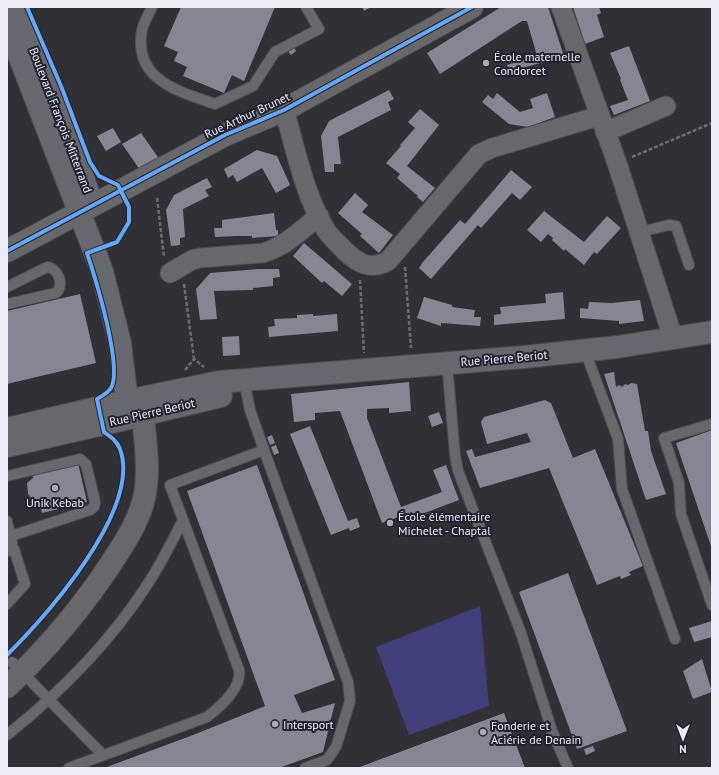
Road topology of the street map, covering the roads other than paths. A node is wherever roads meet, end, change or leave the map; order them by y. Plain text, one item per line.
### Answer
1 (14, 7) edge
2 (152, 7) edge
3 (306, 7) edge
4 (472, 7) edge
5 (562, 7) edge
6 (7, 24) edge
7 (666, 106) dead end
8 (284, 110) junction
9 (602, 124) junction
10 (89, 215) junction
11 (318, 216) junction
12 (640, 232) junction
13 (7, 251) edge
14 (689, 265) dead end
15 (7, 266) edge
16 (170, 273) road end
17 (7, 288) edge
18 (7, 304) edge
19 (712, 332) edge
20 (673, 338) junction
21 (585, 351) junction
22 (447, 363) junction
23 (245, 385) junction
24 (135, 408) junction
25 (712, 424) edge
26 (7, 429) edge
27 (7, 446) edge
28 (264, 450) junction
29 (7, 476) edge
30 (183, 520) junction
31 (7, 521) edge
32 (11, 536) junction
33 (10, 550) edge
34 (7, 604) edge
35 (712, 605) edge
36 (675, 639) dead end
37 (12, 672) edge
38 (48, 699) junction
39 (7, 735) edge
40 (102, 755) junction
41 (69, 768) edge
42 (305, 768) edge
43 (568, 768) edge

1 - 10 main road, Boulevard François Mitterrand
2 - 3 lane
4 - 8 street, Rue Arthur Brunet
5 - 9 street
6 - 10 main road, Boulevard François Mitterrand
7 - 9 street
8 - 10 street, Rue Arthur Brunet
8 - 11 street
9 - 11 street
9 - 12 street
10 - 13 street, Rue Arthur Brunet
10 - 15 street, Rue Arthur Brunet
10 - 24 main road, Boulevard François Mitterrand
11 - 16 street
12 - 14 lane
12 - 20 street
17 - 18 lane
19 - 20 main road, Rue Pierre Beriot
20 - 21 main road, Rue Pierre Beriot
21 - 22 main road, Rue Pierre Beriot
21 - 36 lane
22 - 23 main road, Rue Pierre Beriot
22 - 43 lane
23 - 24 main road, Rue Pierre Beriot
23 - 28 lane
24 - 26 street, Rue Pierre Beriot
24 - 27 street, Rue Pierre Beriot
24 - 37 street, Boulevard François Mitterrand
25 - 35 lane
28 - 30 lane
28 - 42 lane
29 - 32 lane
30 - 38 lane
30 - 40 lane
31 - 32 lane
32 - 33 lane
33 - 34 lane
37 - 38 lane
38 - 39 lane
38 - 40 lane
40 - 41 lane

